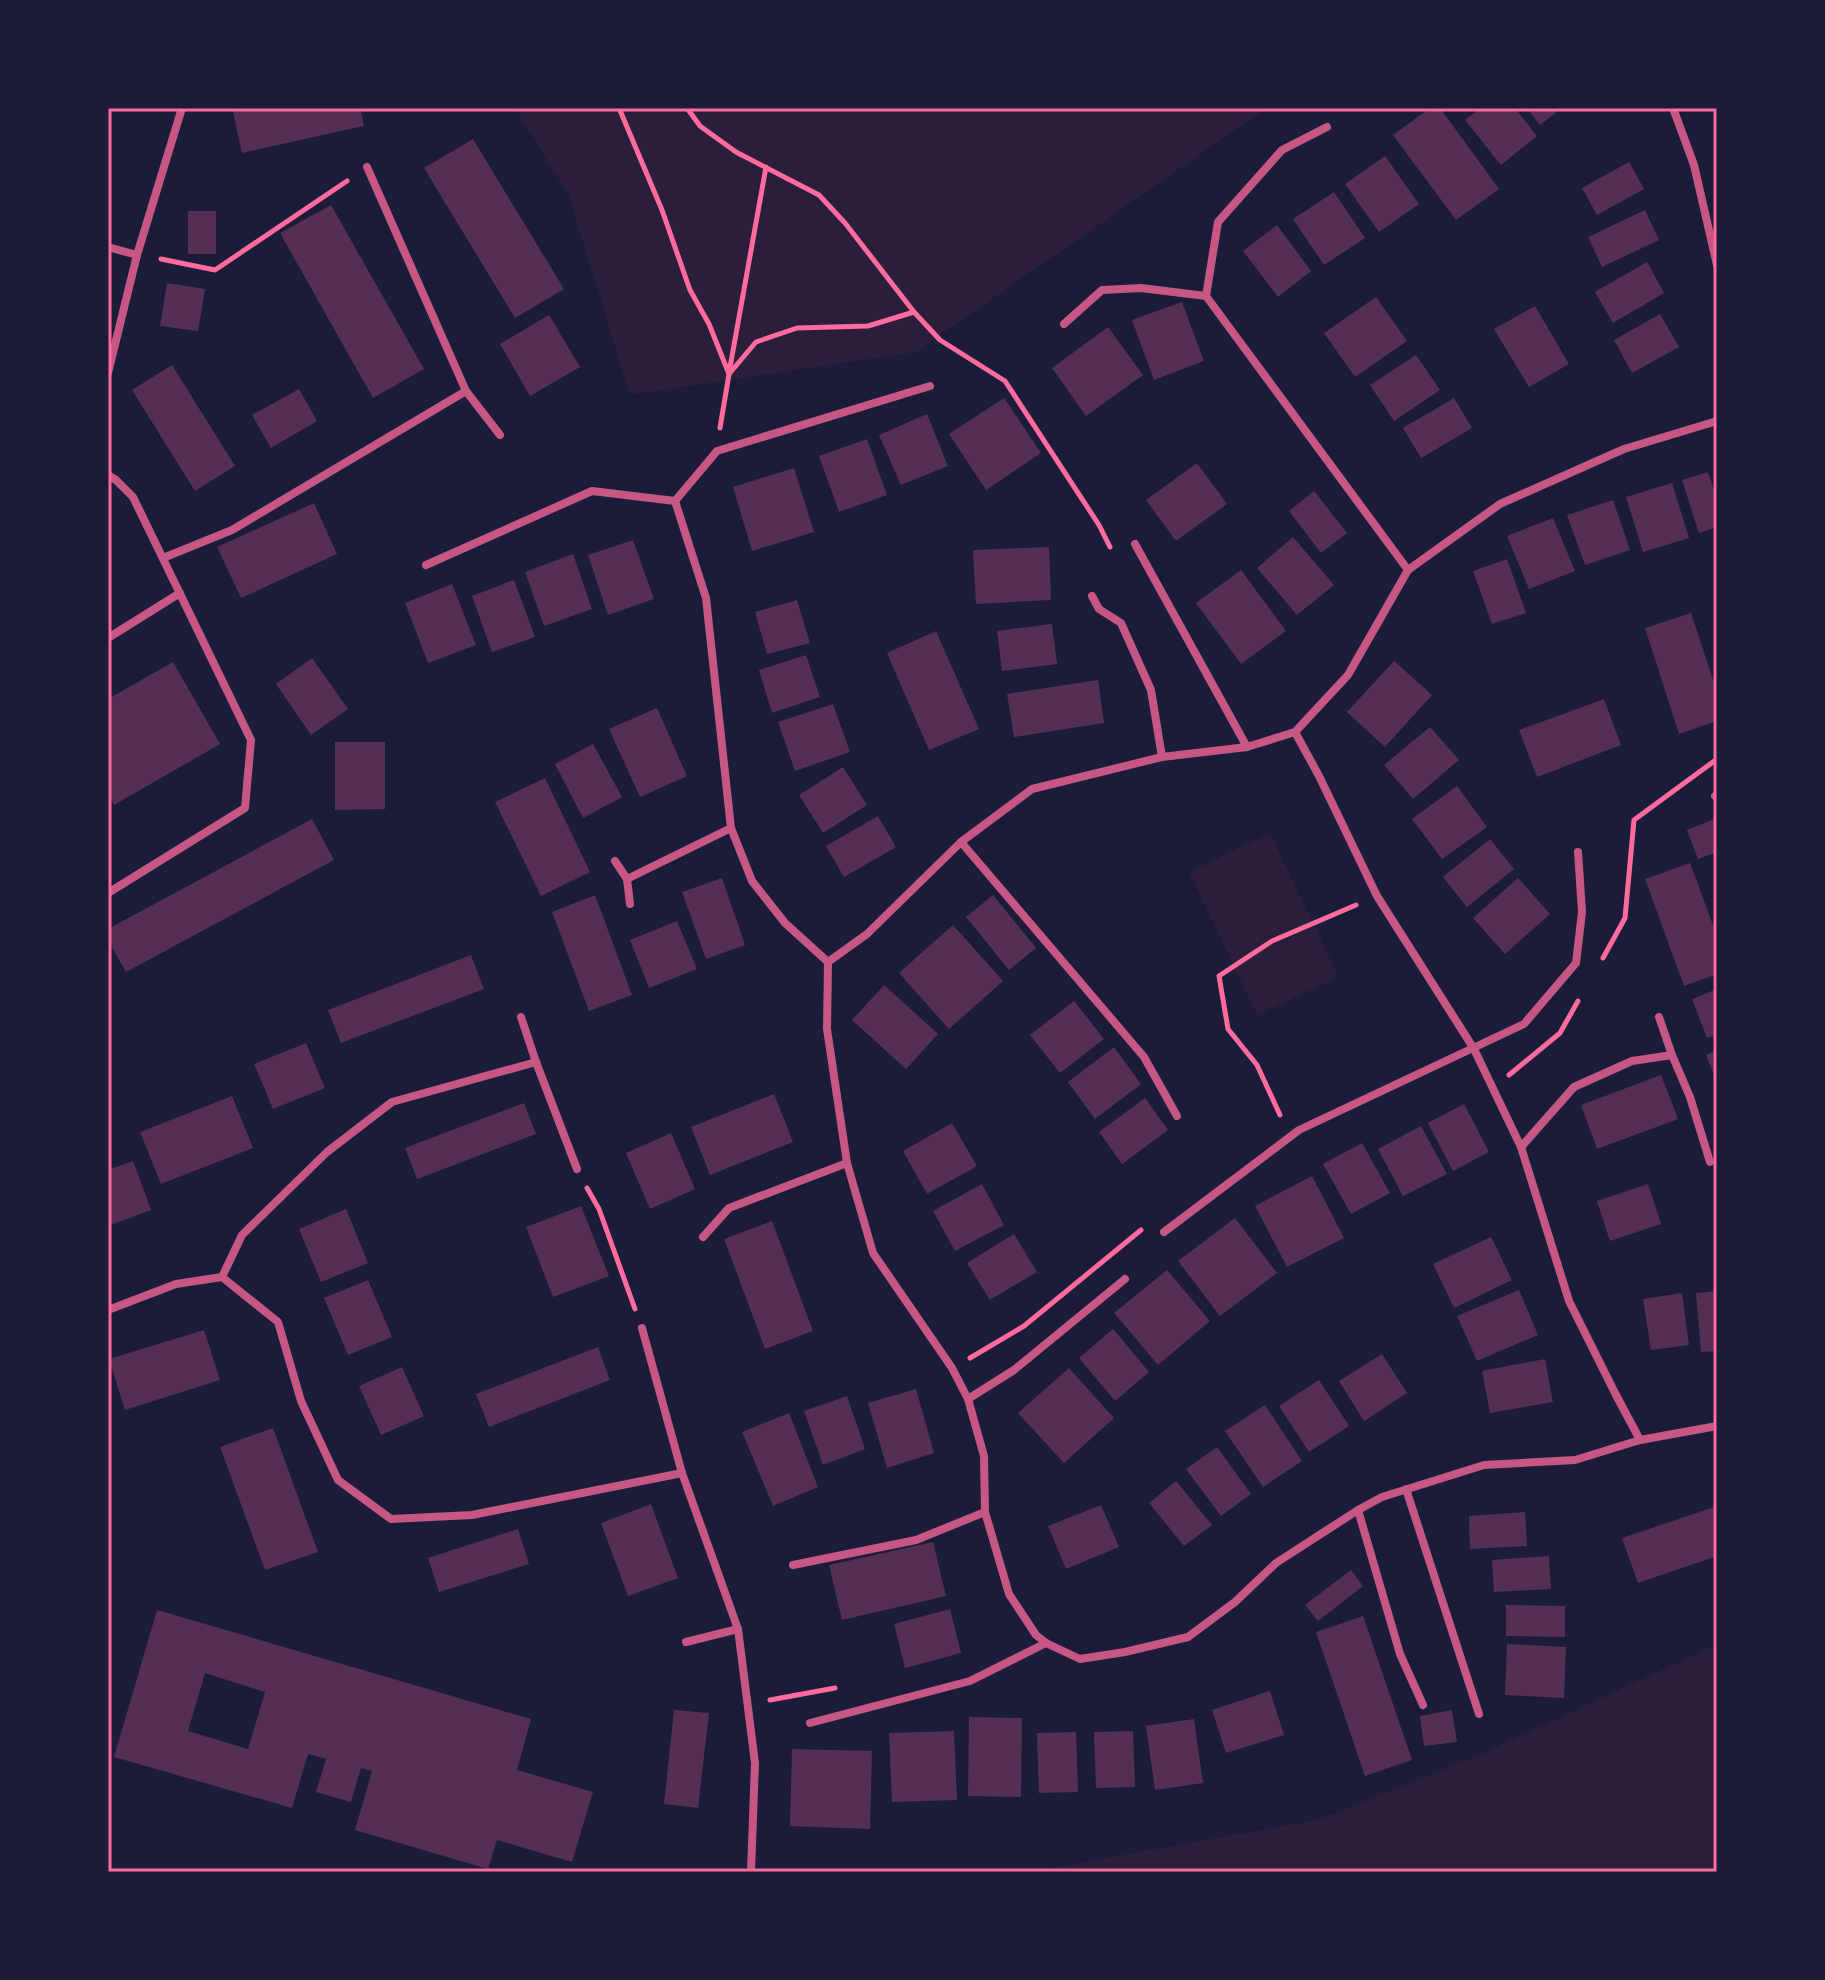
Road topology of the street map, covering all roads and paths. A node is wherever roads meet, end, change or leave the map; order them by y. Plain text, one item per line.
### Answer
1 (182, 108) edge
2 (619, 108) edge
3 (687, 108) edge
4 (1673, 108) edge
5 (1327, 127) dead end
6 (367, 167) joint
7 (766, 167) junction
8 (108, 247) edge
9 (137, 255) junction
10 (1717, 265) edge
11 (1206, 296) junction
12 (914, 312) junction
13 (1064, 324) dead end
14 (108, 373) edge
15 (729, 374) junction
16 (930, 386) dead end
17 (466, 391) junction
18 (1717, 421) edge
19 (500, 435) dead end
20 (717, 451) junction
21 (108, 475) edge
22 (675, 501) junction
23 (1135, 544) dead end
24 (1112, 551) dead end
25 (163, 558) junction
26 (426, 565) dead end
27 (1408, 570) junction
28 (180, 593) junction
29 (1092, 596) dead end
30 (108, 638) edge
31 (1295, 732) junction
32 (1247, 747) junction
33 (1162, 757) junction
34 (731, 828) junction
35 (961, 842) junction
36 (1578, 852) dead end
37 (615, 861) dead end
38 (627, 879) junction
39 (108, 893) edge
40 (630, 904) dead end
41 (828, 962) junction
42 (521, 1017) dead end
43 (1659, 1017) dead end
44 (1474, 1049) junction
45 (1672, 1055) junction
46 (536, 1062) junction
47 (1177, 1116) dead end
48 (1521, 1147) junction
49 (1710, 1162) dead end
50 (847, 1163) junction
51 (577, 1169) joint
52 (1164, 1232) dead end
53 (703, 1237) dead end
54 (222, 1277) junction
55 (1125, 1279) dead end
56 (108, 1310) edge
57 (642, 1328) joint
58 (968, 1399) junction
59 (1717, 1426) edge
60 (1640, 1440) junction
61 (682, 1473) junction
62 (1406, 1489) junction
63 (1358, 1510) junction
64 (985, 1512) junction
65 (793, 1565) dead end
66 (738, 1629) junction
67 (686, 1642) dead end
68 (1046, 1643) junction
69 (1423, 1705) dead end
70 (1479, 1714) dead end
71 (810, 1723) dead end
72 (751, 1872) edge

1 - 9 street
2 - 15 path
3 - 7 path
4 - 10 street
5 - 11 street
6 - 9 path
6 - 17 street
7 - 12 path
7 - 15 path
8 - 9 street
9 - 14 street
11 - 13 street
11 - 27 street
12 - 15 path
12 - 24 path
15 - 20 path
16 - 20 street
17 - 19 street
17 - 25 street
18 - 27 street
20 - 22 street
21 - 25 street
22 - 26 street
22 - 34 street
23 - 32 street
25 - 28 street
27 - 31 street
28 - 30 street
28 - 39 street
29 - 33 street
31 - 32 street
31 - 44 street
32 - 33 street
33 - 35 street
34 - 38 street
34 - 41 street
35 - 41 street
35 - 47 street
36 - 44 street
37 - 38 street
38 - 40 street
41 - 50 street
42 - 46 street
43 - 45 street
44 - 48 street
44 - 52 street
45 - 48 street
45 - 49 street
46 - 51 street
46 - 54 street
48 - 60 street
50 - 53 street
50 - 58 street
51 - 57 path
54 - 56 street
54 - 61 street
55 - 58 street
57 - 61 street
58 - 64 street
59 - 60 street
60 - 62 street
61 - 66 street
62 - 63 street
62 - 70 street
63 - 68 street
63 - 69 street
64 - 65 street
64 - 68 street
66 - 67 street
66 - 72 street
68 - 71 street

